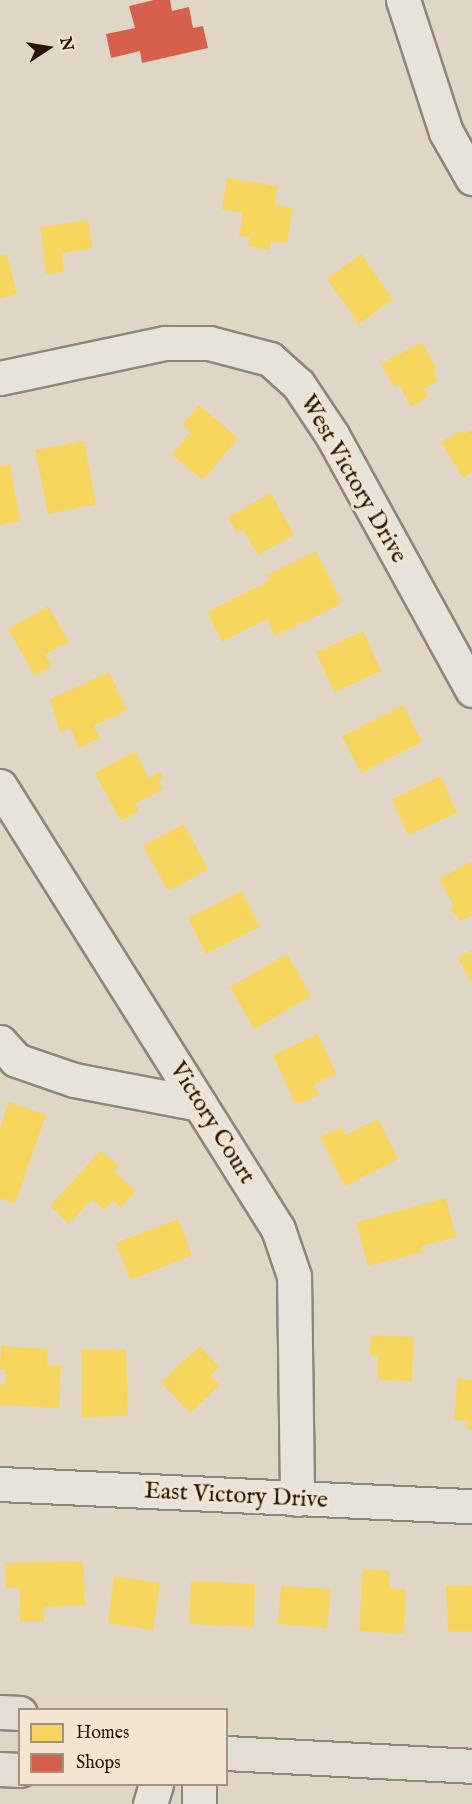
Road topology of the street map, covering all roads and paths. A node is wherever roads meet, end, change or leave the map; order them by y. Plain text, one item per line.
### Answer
1 (403, 0) edge
2 (472, 178) edge
3 (0, 378) edge
4 (472, 690) edge
5 (0, 786) edge
6 (0, 1042) edge
7 (200, 1104) junction
8 (0, 1484) edge
9 (297, 1499) junction
10 (472, 1506) edge
11 (0, 1712) edge
12 (18, 1713) edge
13 (228, 1754) edge
14 (472, 1766) edge
15 (0, 1769) edge
16 (18, 1770) edge
17 (156, 1786) edge
18 (199, 1786) edge
19 (150, 1804) edge
20 (199, 1804) edge

1 - 2 street
3 - 4 street, West Victory Drive
5 - 7 street, Victory Court
6 - 7 street
7 - 9 street, Victory Court
8 - 9 street, East Victory Drive
9 - 10 street, East Victory Drive
11 - 12 main road
13 - 14 main road
15 - 16 main road
17 - 19 street
18 - 20 street

